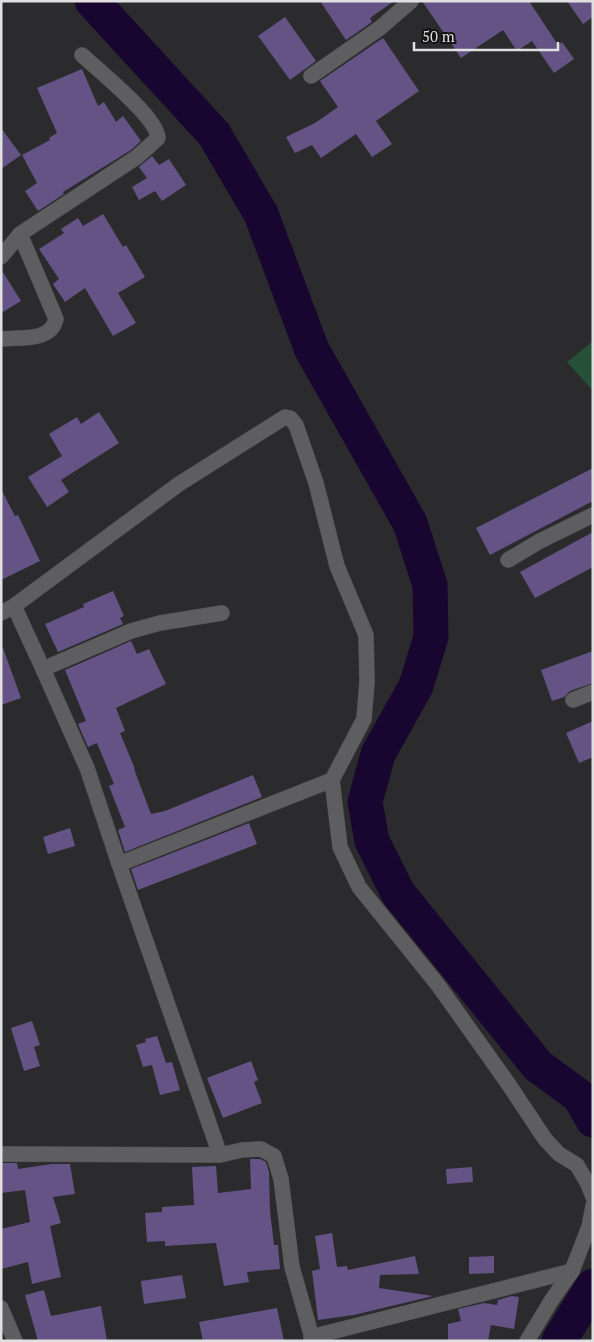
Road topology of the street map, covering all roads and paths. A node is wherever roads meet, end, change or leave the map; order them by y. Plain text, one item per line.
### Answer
1 (404, 3) edge
2 (82, 55) dead end
3 (311, 76) dead end
4 (20, 234) junction
5 (1, 257) edge
6 (1, 339) edge
7 (593, 515) edge
8 (508, 560) dead end
9 (6, 606) edge
10 (222, 613) dead end
11 (44, 669) junction
12 (593, 692) edge
13 (573, 700) dead end
14 (332, 780) junction
15 (119, 864) junction
16 (1, 1154) edge
17 (220, 1155) junction
18 (593, 1197) edge
19 (593, 1206) edge
20 (572, 1271) junction
21 (1, 1308) edge
22 (312, 1339) edge
23 (15, 1341) edge
24 (527, 1341) edge

1 - 3 street
2 - 4 street
4 - 5 street
4 - 6 street
7 - 8 street
9 - 11 street
9 - 14 street
10 - 11 street
11 - 15 street
12 - 13 street
14 - 15 street
14 - 18 street
15 - 17 street
16 - 17 street
17 - 22 street
19 - 20 street
20 - 22 street
20 - 24 street
21 - 23 street

